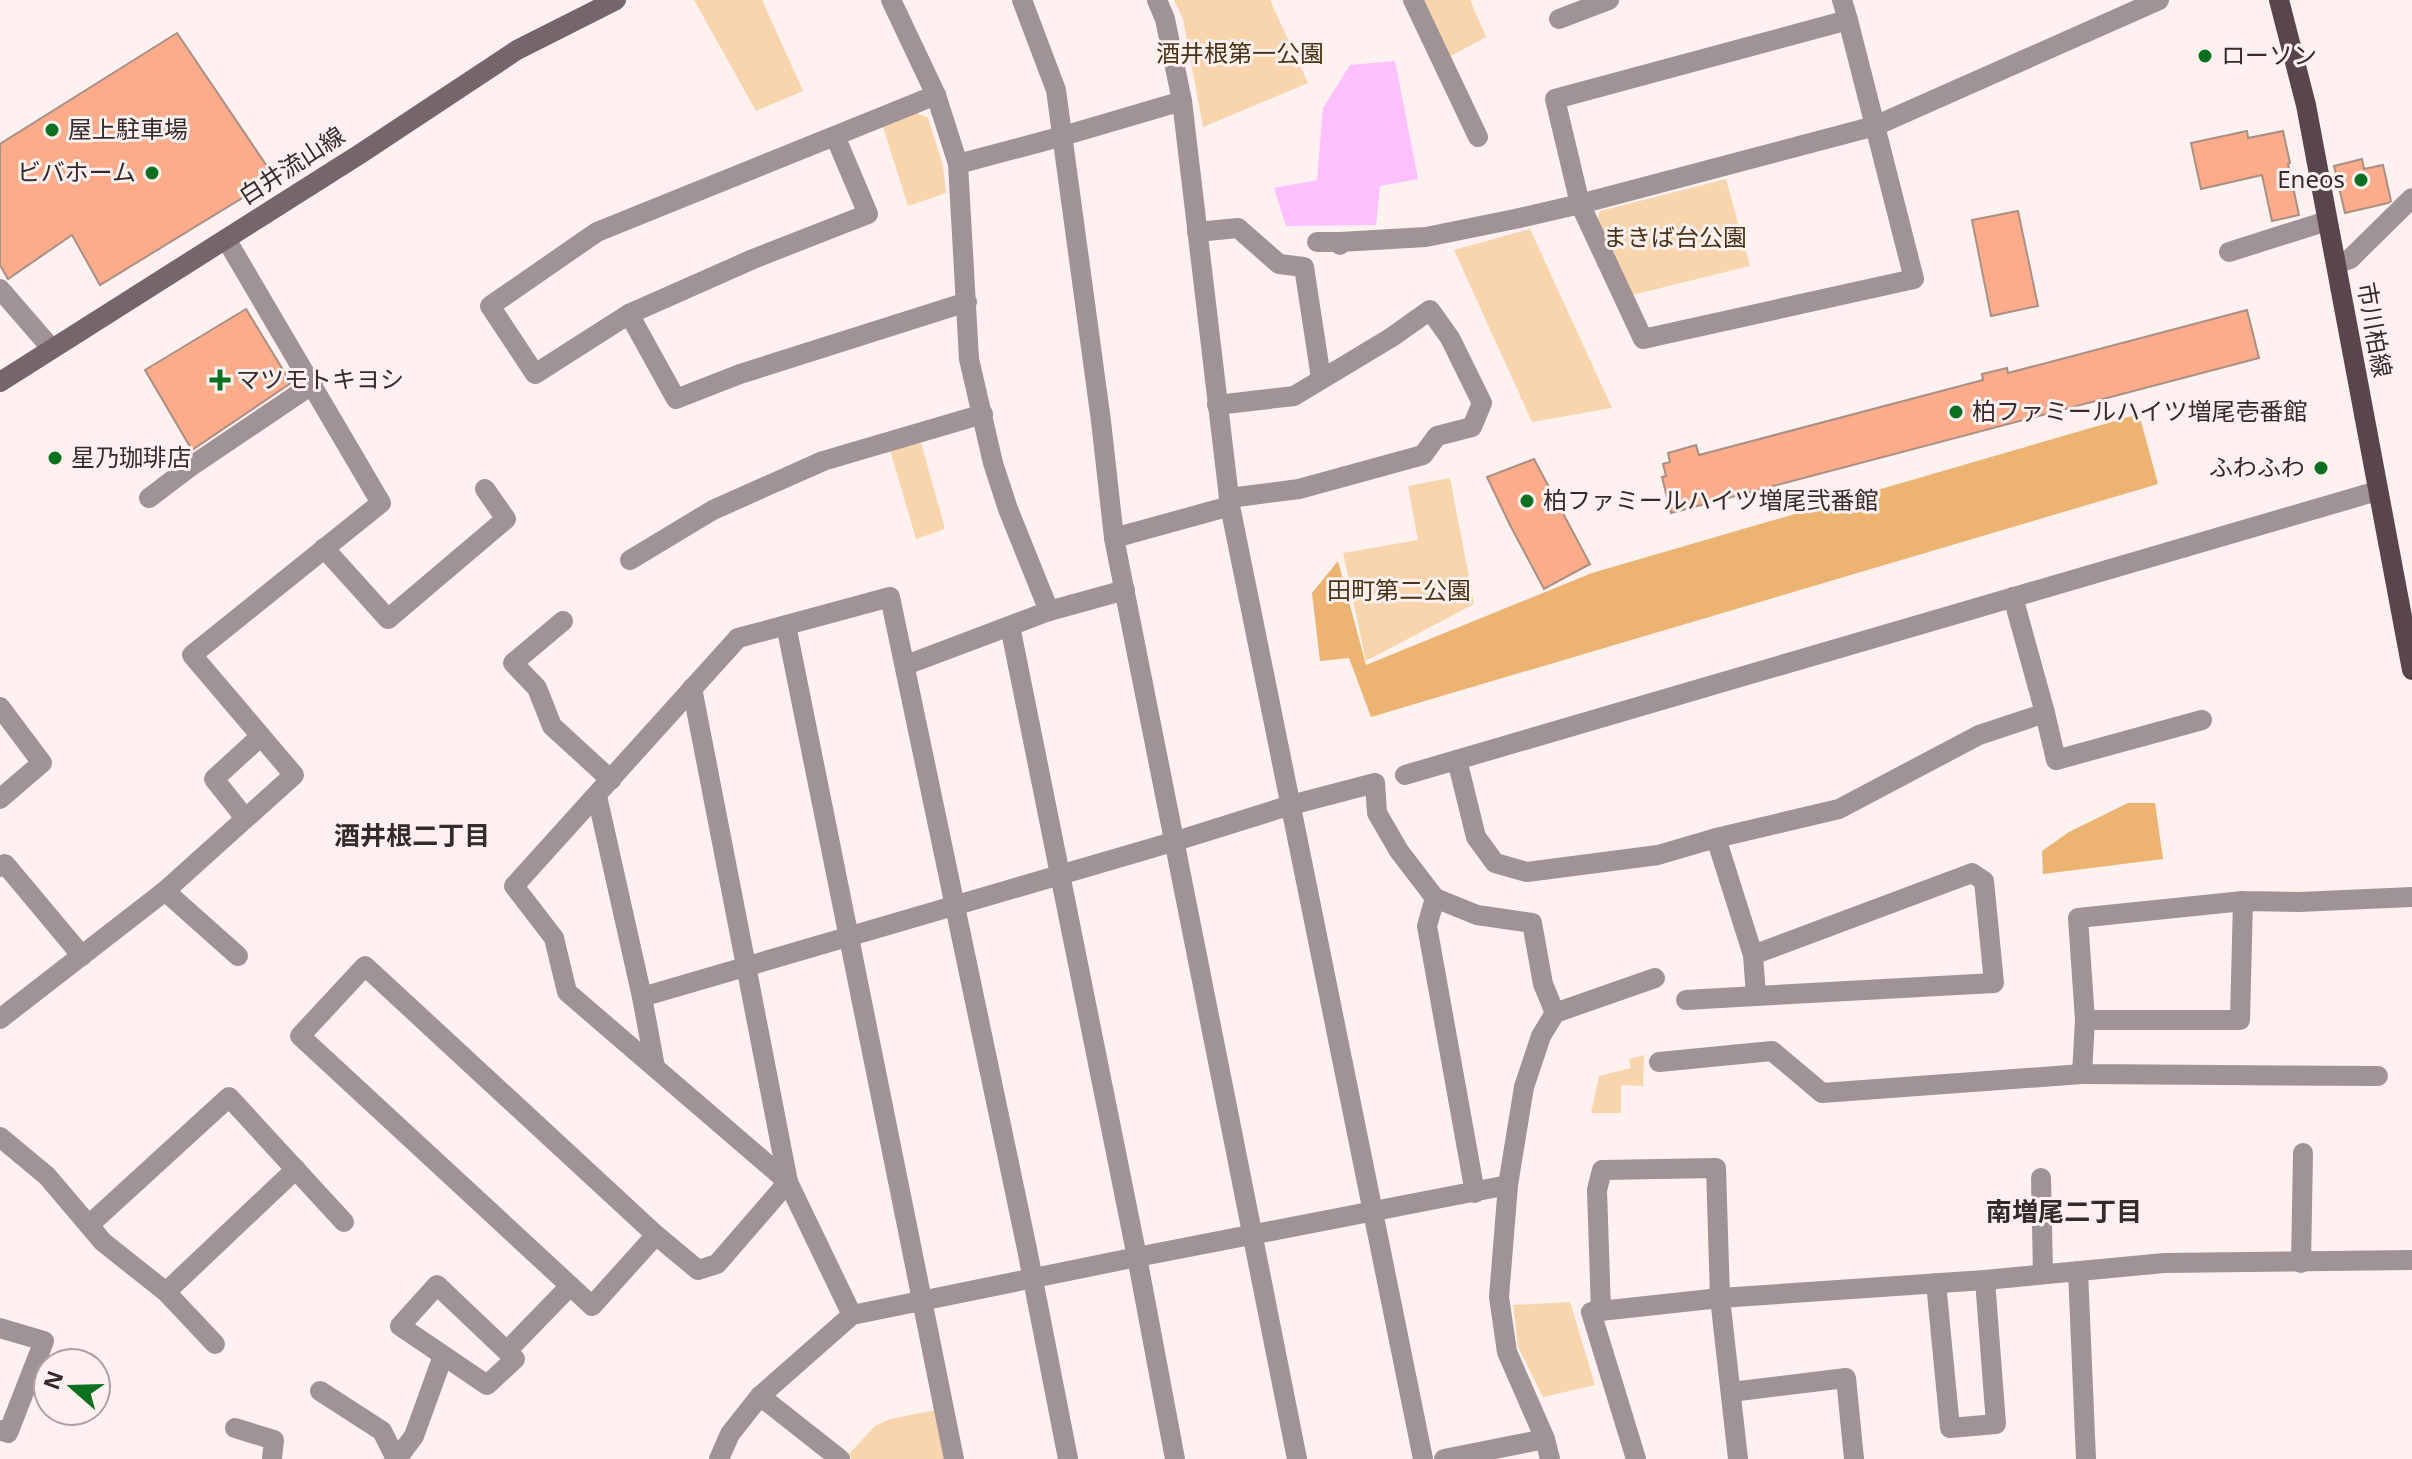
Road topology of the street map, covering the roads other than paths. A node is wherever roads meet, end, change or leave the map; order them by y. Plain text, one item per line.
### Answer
1 (616, 0) edge
2 (891, 0) edge
3 (1022, 0) edge
4 (1157, 0) edge
5 (1413, 0) edge
6 (1609, 0) edge
7 (2159, 0) edge
8 (2279, 0) edge
9 (1845, 10) edge
10 (1559, 19) dead end
11 (936, 95) junction
12 (1182, 101) junction
13 (1875, 126) junction
14 (835, 136) junction
15 (1063, 136) junction
16 (1478, 137) dead end
17 (958, 164) junction
18 (2412, 198) edge
19 (1580, 204) junction
20 (2327, 221) junction
21 (1197, 232) junction
22 (226, 239) junction
23 (1317, 242) dead end
24 (2229, 252) dead end
25 (2336, 264) junction
26 (0, 289) edge
27 (967, 302) junction
28 (629, 314) junction
29 (52, 349) junction
30 (1321, 378) junction
31 (0, 382) edge
32 (313, 384) junction
33 (1217, 405) junction
34 (983, 414) junction
35 (485, 489) dead end
36 (2377, 491) junction
37 (149, 498) dead end
38 (1230, 502) junction
39 (1114, 538) junction
40 (324, 548) junction
41 (630, 560) dead end
42 (1125, 590) junction
43 (2013, 597) junction
44 (1049, 611) junction
45 (563, 621) dead end
46 (786, 625) junction
47 (1010, 626) junction
48 (906, 665) junction
49 (2412, 670) edge
50 (692, 688) junction
51 (0, 707) edge
52 (2045, 713) junction
53 (2202, 720) dead end
54 (261, 736) junction
55 (1457, 760) junction
56 (1405, 775) dead end
57 (611, 780) junction
58 (597, 796) junction
59 (0, 799) edge
60 (1291, 805) junction
61 (245, 818) junction
62 (1716, 838) junction
63 (1176, 841) junction
64 (0, 867) edge
65 (1060, 875) junction
66 (165, 891) junction
67 (2412, 897) edge
68 (1435, 898) junction
69 (2243, 901) junction
70 (954, 906) junction
71 (850, 936) junction
72 (1753, 955) junction
73 (82, 956) junction
74 (238, 956) dead end
75 (748, 966) junction
76 (1655, 978) dead end
77 (1756, 996) junction
78 (642, 997) junction
79 (1686, 1000) dead end
80 (1555, 1013) junction
81 (0, 1019) edge
82 (2085, 1020) junction
83 (1659, 1062) dead end
84 (655, 1067) junction
85 (2082, 1074) junction
86 (2378, 1076) dead end
87 (0, 1137) edge
88 (2303, 1153) dead end
89 (296, 1169) junction
90 (2041, 1178) dead end
91 (788, 1182) junction
92 (1508, 1185) junction
93 (1475, 1193) junction
94 (1374, 1213) junction
95 (344, 1222) dead end
96 (89, 1225) junction
97 (656, 1235) junction
98 (1252, 1236) junction
99 (1137, 1257) junction
100 (2412, 1260) edge
101 (2301, 1263) junction
102 (2078, 1271) junction
103 (2043, 1273) junction
104 (1033, 1280) junction
105 (1985, 1280) junction
106 (1936, 1283) junction
107 (570, 1286) junction
108 (166, 1292) junction
109 (1720, 1298) junction
110 (923, 1302) junction
111 (1601, 1311) junction
112 (852, 1315) junction
113 (0, 1328) edge
114 (215, 1344) dead end
115 (507, 1351) junction
116 (443, 1356) junction
117 (320, 1391) dead end
118 (1731, 1392) junction
119 (760, 1396) junction
120 (235, 1428) dead end
121 (0, 1430) edge
122 (1545, 1439) junction
123 (272, 1459) edge
124 (396, 1459) edge
125 (719, 1459) edge
126 (840, 1459) edge
127 (954, 1459) edge
128 (1068, 1459) edge
129 (1175, 1459) edge
130 (1297, 1459) edge
131 (1423, 1459) edge
132 (1444, 1459) edge
133 (1550, 1459) edge
134 (1636, 1459) edge
135 (1738, 1459) edge
136 (1854, 1459) edge
137 (2086, 1459) edge

1 - 22 main road, 白井流山線
2 - 11 street
3 - 15 street
4 - 12 street
5 - 16 street
6 - 10 street
7 - 13 street
8 - 20 main road, 市川柏線
9 - 13 street
9 - 19 street
11 - 14 street
11 - 17 street
12 - 15 street
12 - 21 street
13 - 19 street
13 - 19 street
14 - 28 street
14 - 28 street
15 - 17 street
15 - 39 street
17 - 27 street
18 - 25 street
19 - 23 street
20 - 24 street
20 - 25 main road, 市川柏線
21 - 30 street
21 - 33 street
22 - 29 main road, 白井流山線
22 - 32 street
25 - 36 main road, 市川柏線
26 - 29 street
27 - 28 street
27 - 34 street
29 - 31 main road, 白井流山線
30 - 33 street
30 - 38 street
32 - 37 street
32 - 40 street
33 - 38 street
34 - 41 street
34 - 44 street
35 - 40 street
36 - 43 street
36 - 49 main road, 市川柏線
38 - 39 street
38 - 60 street
39 - 42 street
40 - 54 street
42 - 44 street
42 - 63 street
43 - 52 street
43 - 55 street
44 - 47 street
45 - 57 street
46 - 48 street
46 - 50 street
46 - 71 street
47 - 48 street
47 - 65 street
48 - 70 street
50 - 57 street
50 - 75 street
51 - 59 street
52 - 53 street
52 - 62 street
54 - 61 street
54 - 61 street
55 - 56 street
55 - 62 street
57 - 58 street
58 - 78 street
58 - 84 street
60 - 63 street
60 - 68 street
60 - 94 street
61 - 66 street
62 - 72 street
63 - 65 street
63 - 98 street
64 - 73 street
65 - 70 street
65 - 99 street
66 - 73 street
66 - 74 street
67 - 69 street
68 - 80 street
68 - 93 street
69 - 82 street
69 - 82 street
70 - 71 street
70 - 104 street
71 - 75 street
71 - 110 street
72 - 77 street
72 - 77 street
73 - 81 street
75 - 78 street
75 - 91 street
76 - 80 street
77 - 79 street
78 - 84 street
80 - 92 street
82 - 85 street
83 - 85 street
84 - 91 street
85 - 86 street
87 - 96 street
88 - 101 street
89 - 95 street
89 - 96 street
89 - 108 street
90 - 103 street
91 - 97 street
91 - 112 street
92 - 93 street
92 - 122 street
93 - 94 street
94 - 98 street
94 - 131 street
96 - 108 street
97 - 107 street
97 - 107 street
98 - 99 street
98 - 130 street
99 - 104 street
99 - 129 street
100 - 101 street
101 - 102 street
102 - 103 street
102 - 137 street
103 - 105 street
104 - 110 street
104 - 128 street
105 - 106 street
105 - 106 street
106 - 109 street
107 - 115 street
108 - 114 street
109 - 111 street
109 - 111 street
109 - 118 street
110 - 112 street
110 - 127 street
111 - 134 street
112 - 119 street
113 - 121 street
115 - 116 street
115 - 116 street
116 - 124 street
117 - 124 street
118 - 135 street
118 - 136 street
119 - 125 street
119 - 126 street
120 - 123 street
122 - 132 street
122 - 133 street

